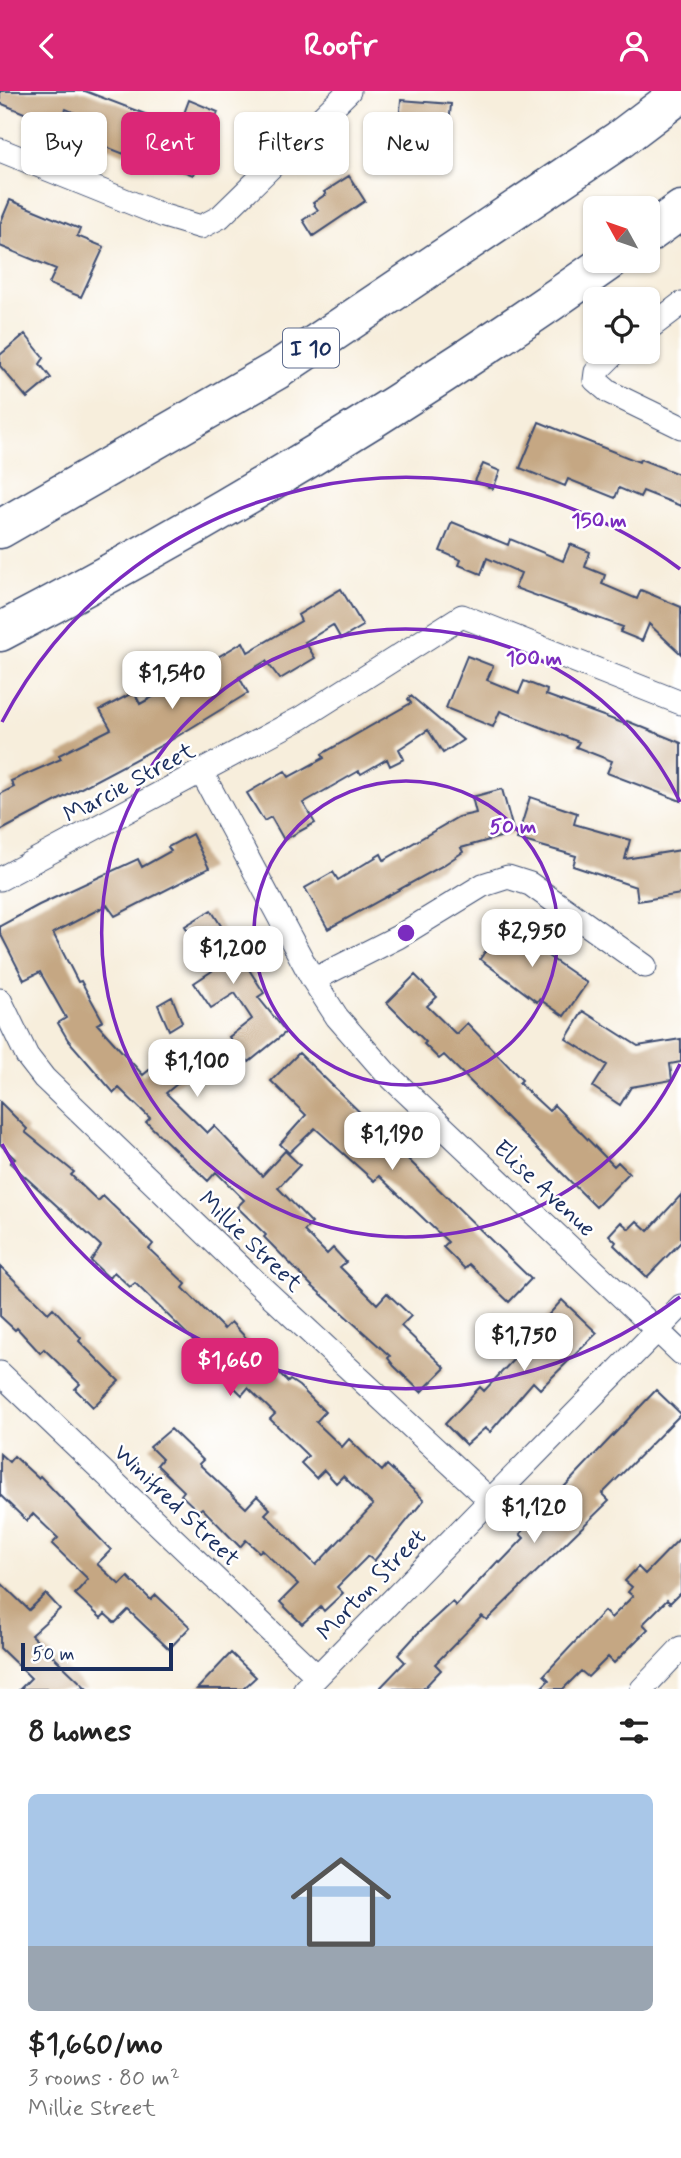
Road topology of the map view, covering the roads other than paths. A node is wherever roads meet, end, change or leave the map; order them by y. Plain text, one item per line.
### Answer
1 (349, 91) edge
2 (681, 93) edge
3 (0, 150) edge
4 (681, 210) edge
5 (660, 225) edge
6 (592, 273) edge
7 (681, 304) edge
8 (660, 320) edge
9 (604, 364) edge
10 (681, 427) edge
11 (0, 529) edge
12 (0, 632) edge
13 (681, 703) edge
14 (202, 773) junction
15 (0, 879) edge
16 (645, 966) dead end
17 (313, 980) junction
18 (0, 1000) edge
19 (681, 1306) edge
20 (658, 1330) junction
21 (681, 1353) edge
22 (0, 1373) edge
23 (490, 1500) junction
24 (681, 1649) edge
25 (311, 1683) edge
26 (642, 1689) edge

1 - 3 street
2 - 11 highway, I 10
4 - 5 highway
6 - 12 highway
7 - 8 street
9 - 10 street
13 - 14 street, Marcie Street
14 - 15 street, Marcie Street
14 - 17 street, Elise Avenue
16 - 17 street
17 - 20 street, Elise Avenue
18 - 23 street, Millie Street
19 - 20 street, Morton Street
20 - 21 street, Elise Avenue
20 - 23 street, Morton Street
22 - 25 street, Winifred Street
23 - 25 street, Morton Street
24 - 26 street

